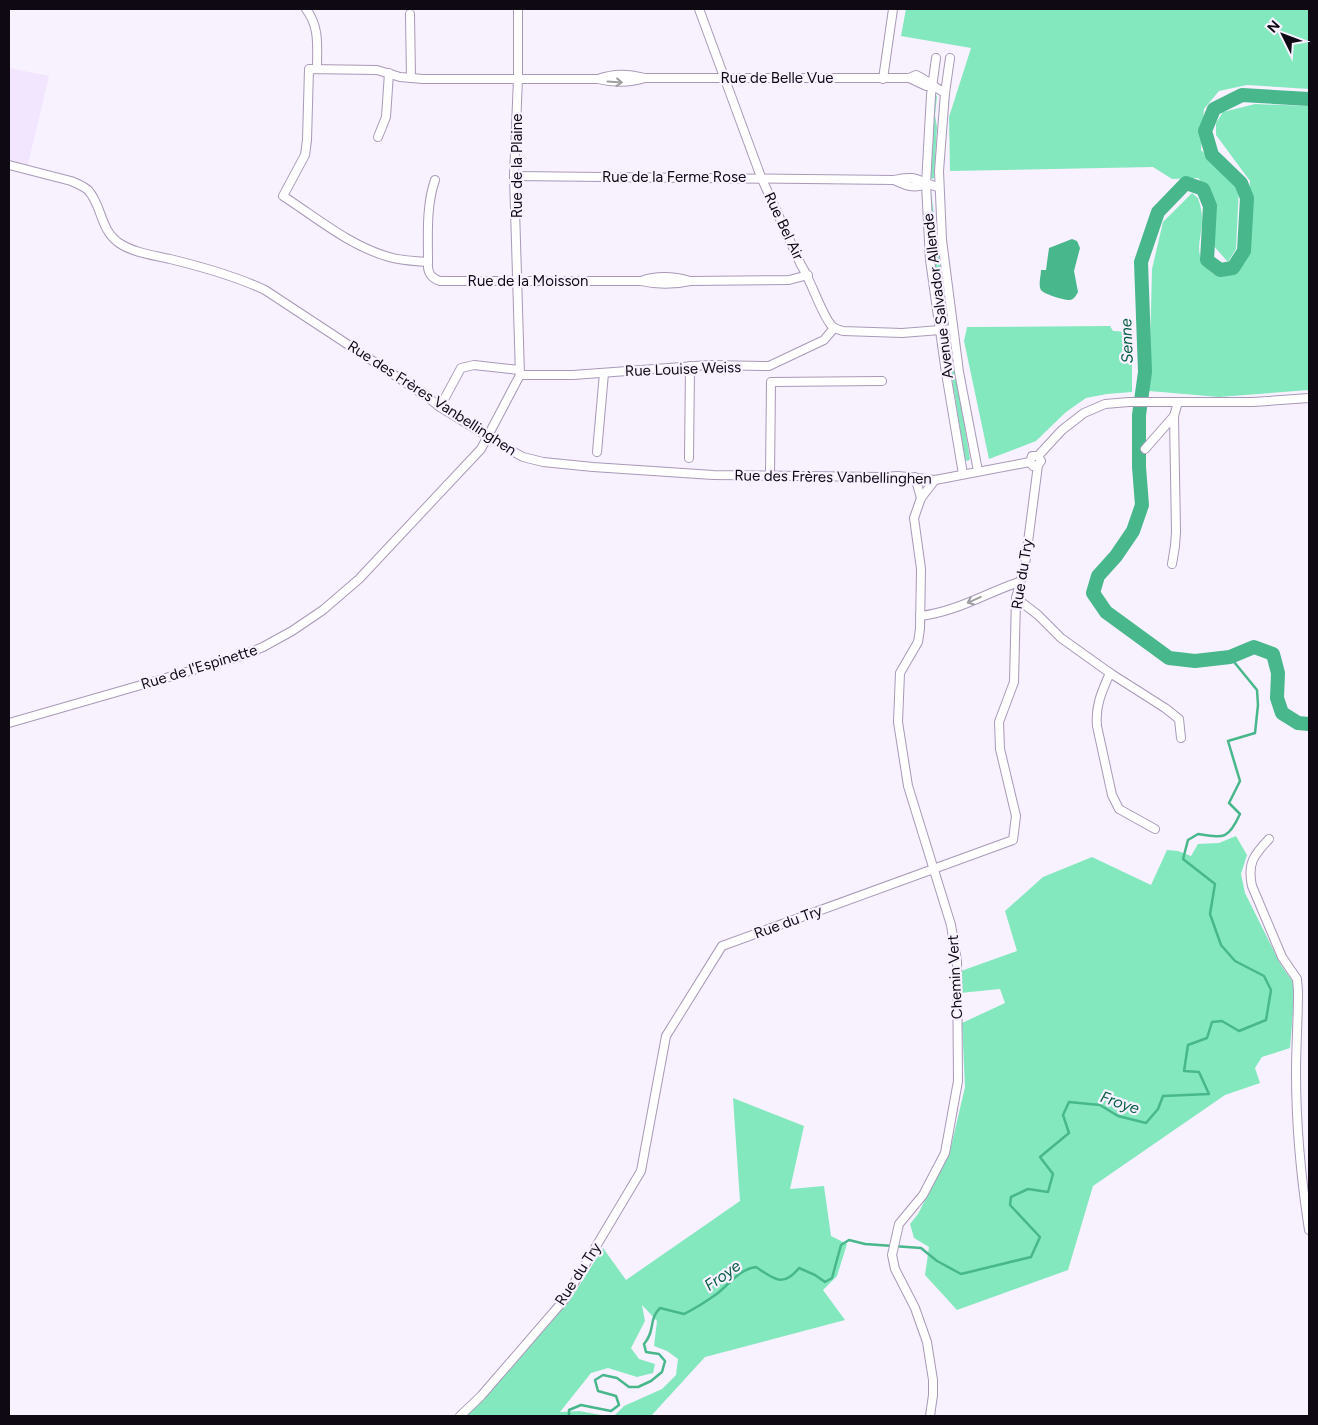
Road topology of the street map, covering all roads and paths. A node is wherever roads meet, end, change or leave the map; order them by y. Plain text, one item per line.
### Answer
1 (306, 9) edge
2 (518, 9) edge
3 (699, 9) edge
4 (893, 9) edge
5 (410, 14) dead end
6 (936, 58) dead end
7 (950, 58) dead end
8 (313, 69) junction
9 (389, 74) junction
10 (411, 78) junction
11 (518, 78) junction
12 (724, 78) junction
13 (883, 79) junction
14 (932, 86) junction
15 (945, 93) junction
16 (378, 137) dead end
17 (9, 165) edge
18 (514, 176) junction
19 (761, 178) junction
20 (435, 180) dead end
21 (926, 184) junction
22 (938, 187) junction
23 (428, 262) junction
24 (808, 275) junction
25 (518, 281) junction
26 (834, 328) junction
27 (953, 329) junction
28 (941, 330) junction
29 (690, 366) junction
30 (520, 372) junction
31 (604, 373) junction
32 (882, 380) dead end
33 (1309, 398) edge
34 (1178, 402) junction
35 (440, 407) junction
36 (1174, 416) junction
37 (488, 437) junction
38 (1145, 449) dead end
39 (597, 452) dead end
40 (1038, 456) junction
41 (689, 458) dead end
42 (1030, 462) junction
43 (1038, 465) junction
44 (978, 471) junction
45 (963, 474) junction
46 (770, 475) junction
47 (915, 477) junction
48 (935, 480) junction
49 (920, 498) junction
50 (1172, 564) dead end
51 (1019, 582) junction
52 (1016, 598) junction
53 (920, 616) junction
54 (1110, 673) junction
55 (9, 723) edge
56 (1181, 738) dead end
57 (1155, 829) dead end
58 (1269, 839) dead end
59 (934, 868) junction
60 (1309, 1230) edge
61 (460, 1416) edge
62 (930, 1416) edge

1 - 8 street
2 - 11 street, Rue de la Plaine
3 - 12 street, Rue Bel Air
4 - 13 street
5 - 10 street
6 - 14 street, Avenue Salvador Allende
7 - 15 street, Avenue Salvador Allende
8 - 9 street, Rue de Belle Vue
8 - 23 street
9 - 10 street, Rue de Belle Vue
9 - 16 street
10 - 11 street, Rue de Belle Vue
11 - 12 street, Rue de Belle Vue
11 - 18 street, Rue de la Plaine
12 - 13 street, Rue de Belle Vue
12 - 19 street, Rue Bel Air
13 - 14 street, Rue de Belle Vue
14 - 15 street, Rue de Belle Vue
14 - 21 street, Avenue Salvador Allende
15 - 22 street, Avenue Salvador Allende
17 - 35 street, Rue des Frères Vanbellinghen
18 - 19 street, Rue de la Ferme Rose
18 - 25 street, Rue de la Plaine
19 - 21 street, Rue de la Ferme Rose
19 - 24 street, Rue Bel Air
20 - 23 street
21 - 22 street, Rue de la Ferme Rose
21 - 28 street, Avenue Salvador Allende
22 - 27 street, Avenue Salvador Allende
23 - 25 street, Rue de la Moisson
24 - 25 street, Rue de la Moisson
24 - 26 street, Rue Bel Air
25 - 30 street, Rue de la Plaine
26 - 28 street
26 - 29 street, Rue Louise Weiss
27 - 28 street
27 - 44 street, Avenue Salvador Allende
28 - 45 street, Avenue Salvador Allende
29 - 31 street, Rue Louise Weiss
29 - 41 street
30 - 31 street, Rue Louise Weiss
30 - 35 street, Rue Louise Weiss
30 - 37 street, Rue de l'Espinette
31 - 39 street
32 - 46 street
33 - 34 street, Rue des Frères Vanbellinghen
34 - 36 street
34 - 40 street, Rue des Frères Vanbellinghen
35 - 37 street, Rue des Frères Vanbellinghen
36 - 38 street
36 - 50 street
37 - 46 street, Rue des Frères Vanbellinghen
37 - 55 street, Rue de l'Espinette
40 - 42 street, Rue des Frères Vanbellinghen
40 - 43 street
42 - 43 street
42 - 44 street, Rue des Frères Vanbellinghen
43 - 51 street, Rue du Try
44 - 45 street, Rue des Frères Vanbellinghen
45 - 48 street, Rue des Frères Vanbellinghen
46 - 47 street, Rue des Frères Vanbellinghen
47 - 48 street, Rue des Frères Vanbellinghen
47 - 49 street, Chemin Vert
48 - 49 street, Chemin Vert
49 - 53 street, Chemin Vert
51 - 52 street, Rue du Try
51 -> 53 street
52 - 54 street
52 - 59 street, Rue du Try
53 - 59 street, Chemin Vert
54 - 56 street
54 - 57 street
58 - 60 street
59 - 61 street, Rue du Try
59 - 62 street, Chemin Vert

